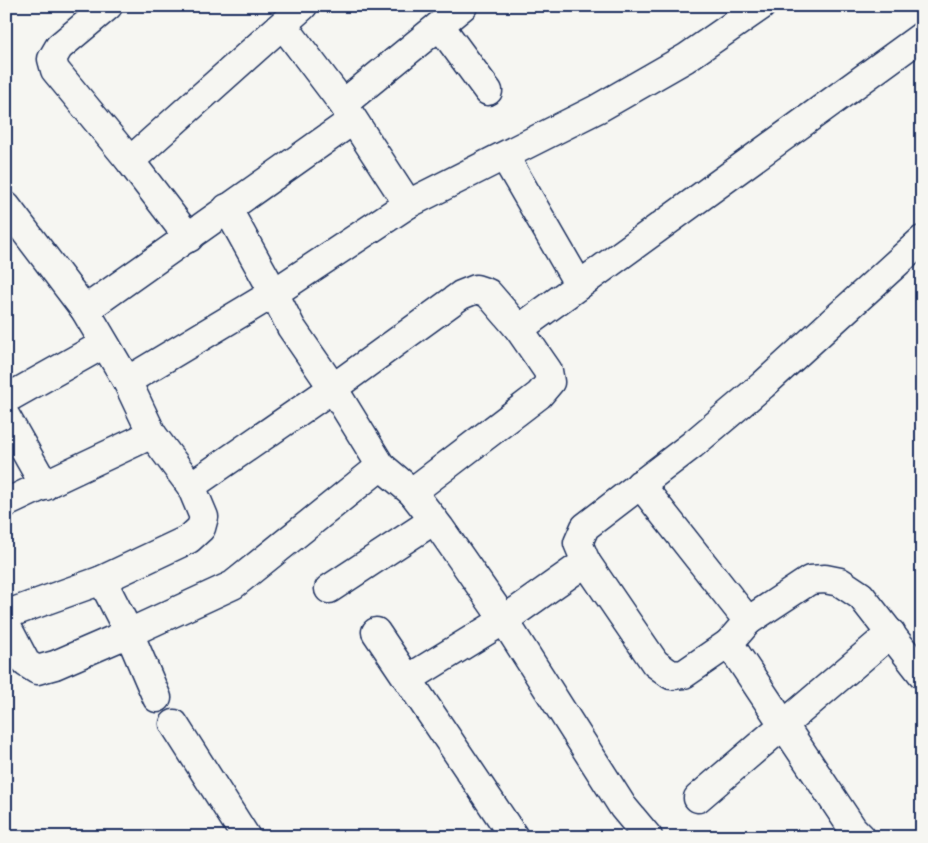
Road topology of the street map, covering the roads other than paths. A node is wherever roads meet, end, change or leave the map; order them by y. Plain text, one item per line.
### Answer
1 (108, 6) edge
2 (303, 6) edge
3 (463, 6) edge
4 (761, 6) edge
5 (283, 25) junction
6 (440, 26) junction
7 (922, 36) edge
8 (488, 91) dead end
9 (348, 112) junction
10 (505, 157) junction
11 (130, 162) junction
12 (408, 204) junction
13 (6, 206) edge
14 (226, 208) junction
15 (189, 238) junction
16 (922, 240) edge
17 (580, 285) junction
18 (274, 293) junction
19 (85, 310) junction
20 (519, 329) junction
21 (104, 344) junction
22 (127, 381) junction
23 (333, 388) junction
24 (6, 399) edge
25 (6, 417) edge
26 (152, 434) junction
27 (381, 466) junction
28 (640, 484) junction
29 (45, 486) junction
30 (191, 486) junction
31 (412, 492) junction
32 (6, 503) edge
33 (434, 520) junction
34 (586, 562) junction
35 (102, 580) junction
36 (329, 589) dead end
37 (6, 617) edge
38 (504, 620) junction
39 (748, 621) junction
40 (6, 625) edge
41 (376, 632) dead end
42 (129, 633) junction
43 (891, 633) junction
44 (729, 643) junction
45 (922, 674) edge
46 (408, 679) junction
47 (157, 698) dead end
48 (174, 724) dead end
49 (782, 724) junction
50 (698, 798) dead end
51 (852, 834) edge
52 (246, 837) edge
53 (514, 837) edge
54 (648, 837) edge

1 - 11 street
2 - 5 street
3 - 6 street
4 - 10 street
5 - 9 street
5 - 11 street
6 - 8 street
6 - 9 street
7 - 17 street
9 - 12 street
9 - 14 street
10 - 12 street
10 - 17 street
11 - 15 street
12 - 18 street
13 - 19 street
14 - 15 street
14 - 18 street
15 - 19 street
16 - 28 street
17 - 20 street
18 - 22 street
18 - 23 street
19 - 21 street
20 - 23 street
20 - 31 street
21 - 22 street
21 - 24 street
22 - 26 street
23 - 27 street
23 - 30 street
25 - 29 street
26 - 29 street
26 - 30 street
27 - 31 street
27 - 42 street
28 - 34 street
28 - 39 street
29 - 32 street
30 - 35 street
31 - 33 street
33 - 36 street
33 - 38 street
34 - 38 street
34 - 44 street
35 - 37 street
35 - 42 street
38 - 46 street
38 - 54 street
39 - 43 street
39 - 44 street
40 - 42 street
41 - 46 street
42 - 47 street
43 - 45 street
43 - 49 street
44 - 49 street
46 - 53 street
48 - 52 street
49 - 50 street
49 - 51 street

